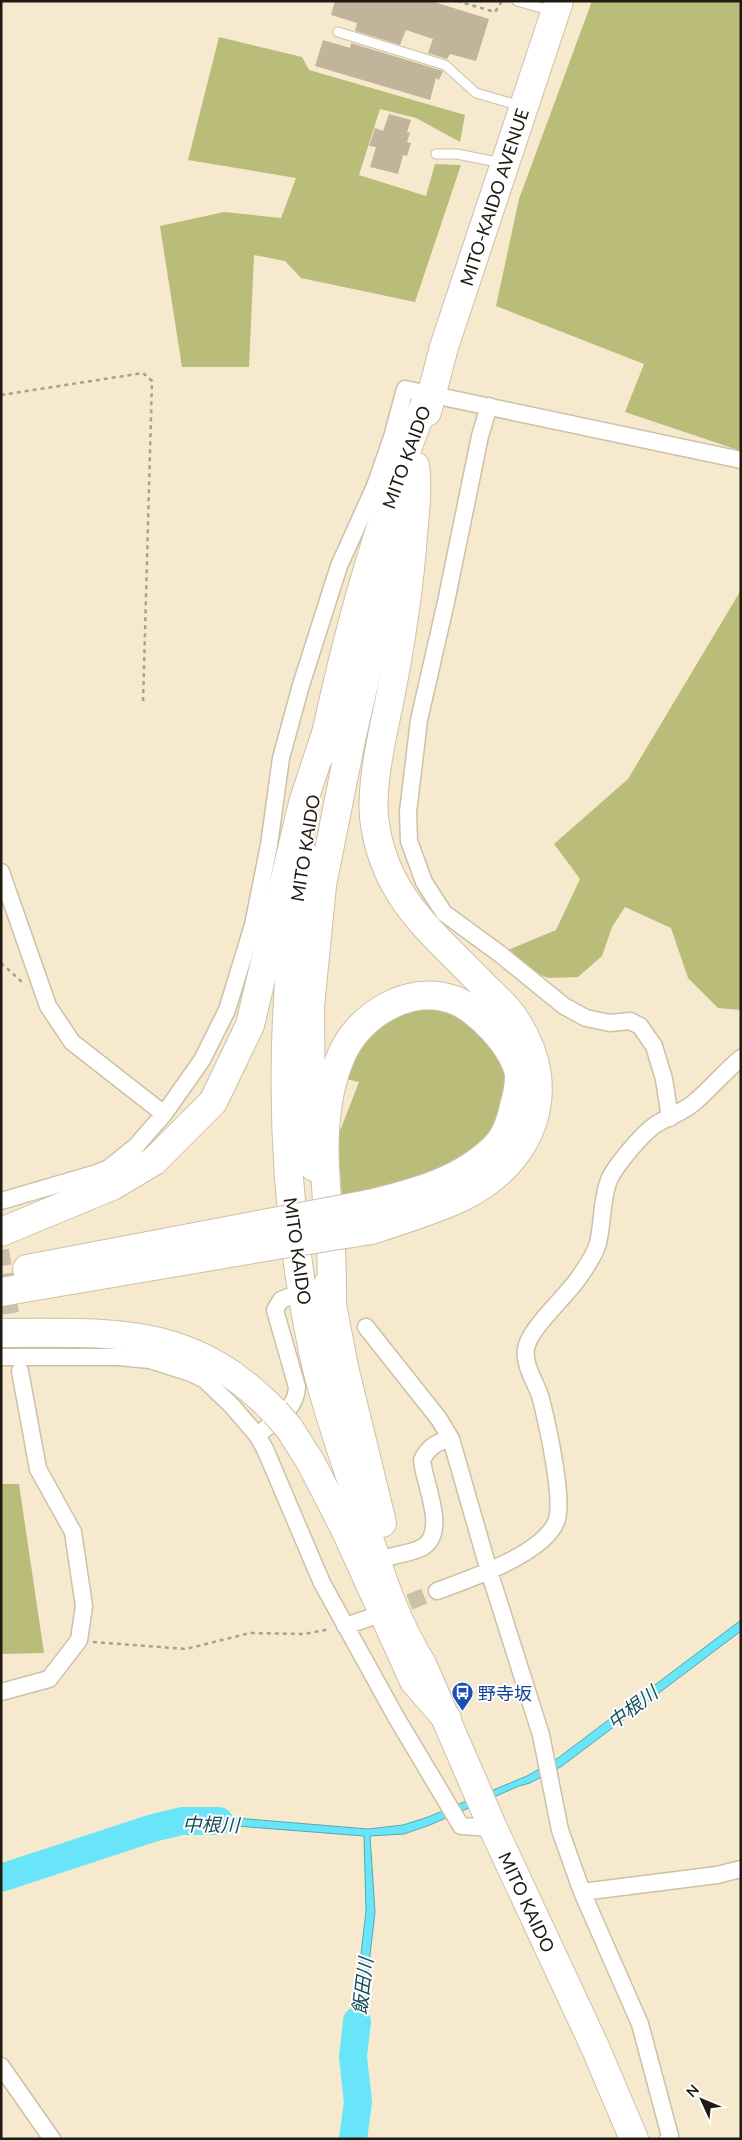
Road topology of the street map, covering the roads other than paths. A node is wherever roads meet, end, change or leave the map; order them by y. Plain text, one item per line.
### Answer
1 (517, 1) edge
2 (557, 6) edge
3 (338, 32) dead end
4 (524, 106) junction
5 (436, 154) dead end
6 (505, 164) junction
7 (430, 394) junction
8 (489, 406) junction
9 (741, 460) edge
10 (415, 466) junction
11 (327, 730) junction
12 (1, 872) edge
13 (741, 1058) edge
14 (164, 1114) junction
15 (670, 1118) junction
16 (1, 1201) edge
17 (370, 1217) junction
18 (1, 1232) edge
19 (262, 1236) junction
20 (1, 1274) edge
21 (303, 1291) junction
22 (1, 1292) edge
23 (332, 1309) junction
24 (366, 1327) dead end
25 (1, 1333) edge
26 (1, 1357) edge
27 (20, 1371) tunnel mouth
28 (257, 1435) junction
29 (451, 1439) junction
30 (390, 1557) junction
31 (489, 1571) junction
32 (437, 1591) tunnel mouth
33 (369, 1618) tunnel mouth
34 (345, 1626) junction
35 (422, 1664) junction
36 (1, 1692) edge
37 (447, 1719) junction
38 (493, 1828) junction
39 (741, 1869) edge
40 (582, 1892) junction
41 (1, 2066) edge
42 (52, 2139) edge
43 (634, 2139) edge
44 (668, 2139) edge

1 - 2 lane
2 - 4 highway, MITO-KAIDO AVENUE
3 - 4 lane
4 - 6 highway, MITO-KAIDO AVENUE
5 - 6 lane
6 - 7 highway, MITO-KAIDO AVENUE
7 - 8 street
7 - 10 highway, MITO KAIDO
7 - 11 highway, MITO KAIDO
7 - 14 street
8 - 9 street
8 - 15 street
10 - 17 highway
10 - 23 highway, MITO KAIDO
11 - 18 highway
11 - 21 highway, MITO KAIDO
12 - 14 street
13 - 15 street
14 - 16 street
15 - 31 street
17 - 19 highway, bridge
17 - 23 highway
19 - 20 highway
19 - 22 highway
21 - 28 street
21 - 35 highway, MITO KAIDO
23 - 30 highway, MITO KAIDO
24 - 29 street
25 - 37 highway
26 - 28 street
27 - 36 street
28 - 34 street
29 - 30 street
29 - 31 street
30 - 35 highway, MITO KAIDO
31 - 32 street
31 - 40 street
33 - 34 street
34 - 38 street
35 - 37 highway, MITO KAIDO
37 - 38 highway, MITO KAIDO
38 - 43 highway, MITO KAIDO
39 - 40 street
40 - 44 street
41 - 42 street

